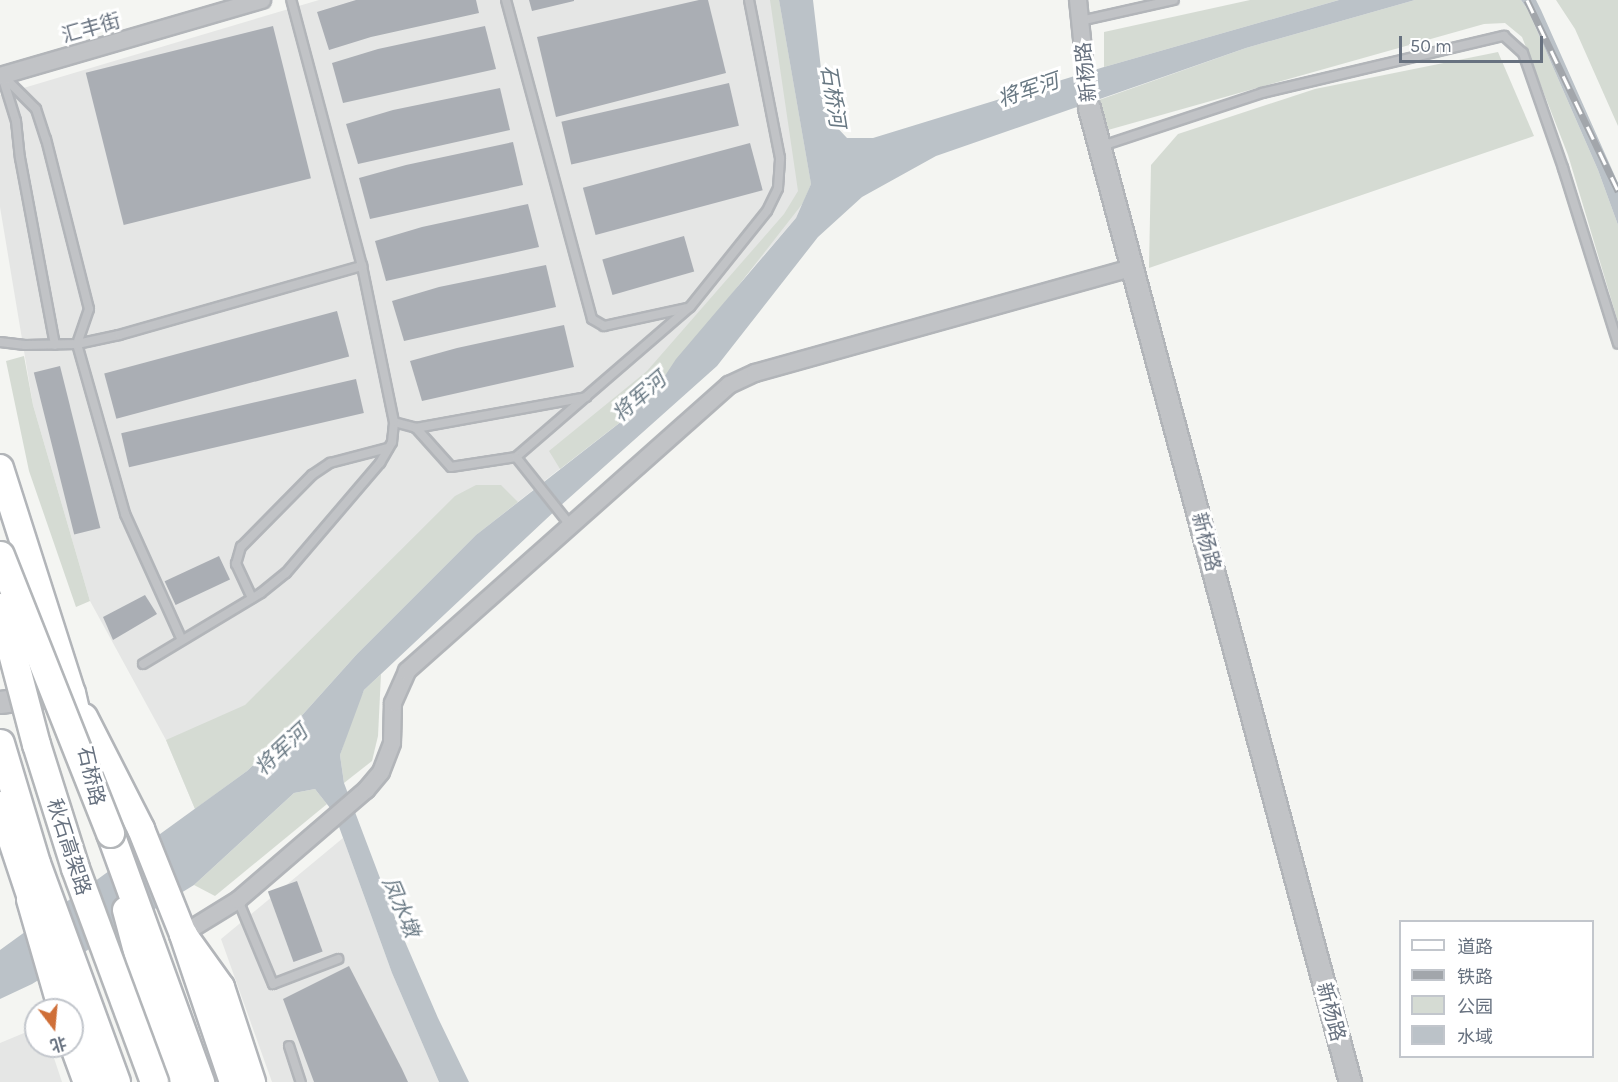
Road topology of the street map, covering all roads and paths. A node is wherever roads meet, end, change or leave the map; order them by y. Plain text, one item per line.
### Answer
1 (262, 0) edge
2 (291, 0) edge
3 (506, 0) edge
4 (749, 0) edge
5 (1078, 0) edge
6 (1174, 0) edge
7 (1080, 21) junction
8 (1, 76) edge
9 (1089, 108) joint
10 (1099, 147) junction
11 (362, 266) junction
12 (1132, 268) junction
13 (690, 307) junction
14 (0, 342) edge
15 (77, 344) junction
16 (1618, 344) edge
17 (55, 345) junction
18 (586, 397) junction
19 (394, 422) junction
20 (416, 428) junction
21 (388, 448) junction
22 (516, 457) junction
23 (0, 468) edge
24 (570, 525) junction
25 (0, 555) edge
26 (252, 598) junction
27 (0, 607) edge
28 (182, 640) junction
29 (143, 664) dead end
30 (72, 693) junction
31 (0, 702) edge
32 (0, 743) edge
33 (0, 805) edge
34 (238, 900) junction
35 (32, 907) joint
36 (187, 946) junction
37 (339, 959) dead end
38 (61, 996) edge
39 (289, 1046) dead end
40 (78, 1058) edge
41 (87, 1082) edge
42 (101, 1082) edge
43 (116, 1082) edge
44 (154, 1082) edge
45 (183, 1082) edge
46 (200, 1082) edge
47 (233, 1082) edge
48 (252, 1082) edge
49 (301, 1082) edge
50 (1350, 1082) edge

1 - 8 street, 汇丰街
2 - 11 lane
3 - 13 lane
4 - 13 lane
5 - 7 street, 新杨路
6 - 7 lane
7 - 9 street, 新杨路
8 - 15 lane
8 - 17 lane
9 - 10 street, 新杨路
10 - 12 street, 新杨路
10 - 16 lane
11 - 15 lane
11 - 19 lane
12 - 24 street
12 - 50 street, 新杨路
13 - 18 lane
14 - 17 lane
15 - 17 lane
15 - 28 lane
18 - 20 lane
18 - 22 lane
19 - 20 lane
19 - 21 lane
20 - 22 lane
21 - 26 lane
21 - 26 lane
22 - 24 lane
23 - 30 main road, 石桥路
24 - 34 street
25 - 46 highway, bridge
26 - 28 lane
27 - 44 highway, 秋石高架路, bridge
28 - 29 lane
30 - 31 street
30 - 36 main road
30 - 45 main road, 石桥路
32 - 43 highway, 秋石高架路
33 - 35 main road
34 - 36 street
34 - 37 lane
35 - 38 highway
36 - 47 highway
36 - 48 main road
38 - 42 main road
39 - 49 lane
40 - 41 highway

